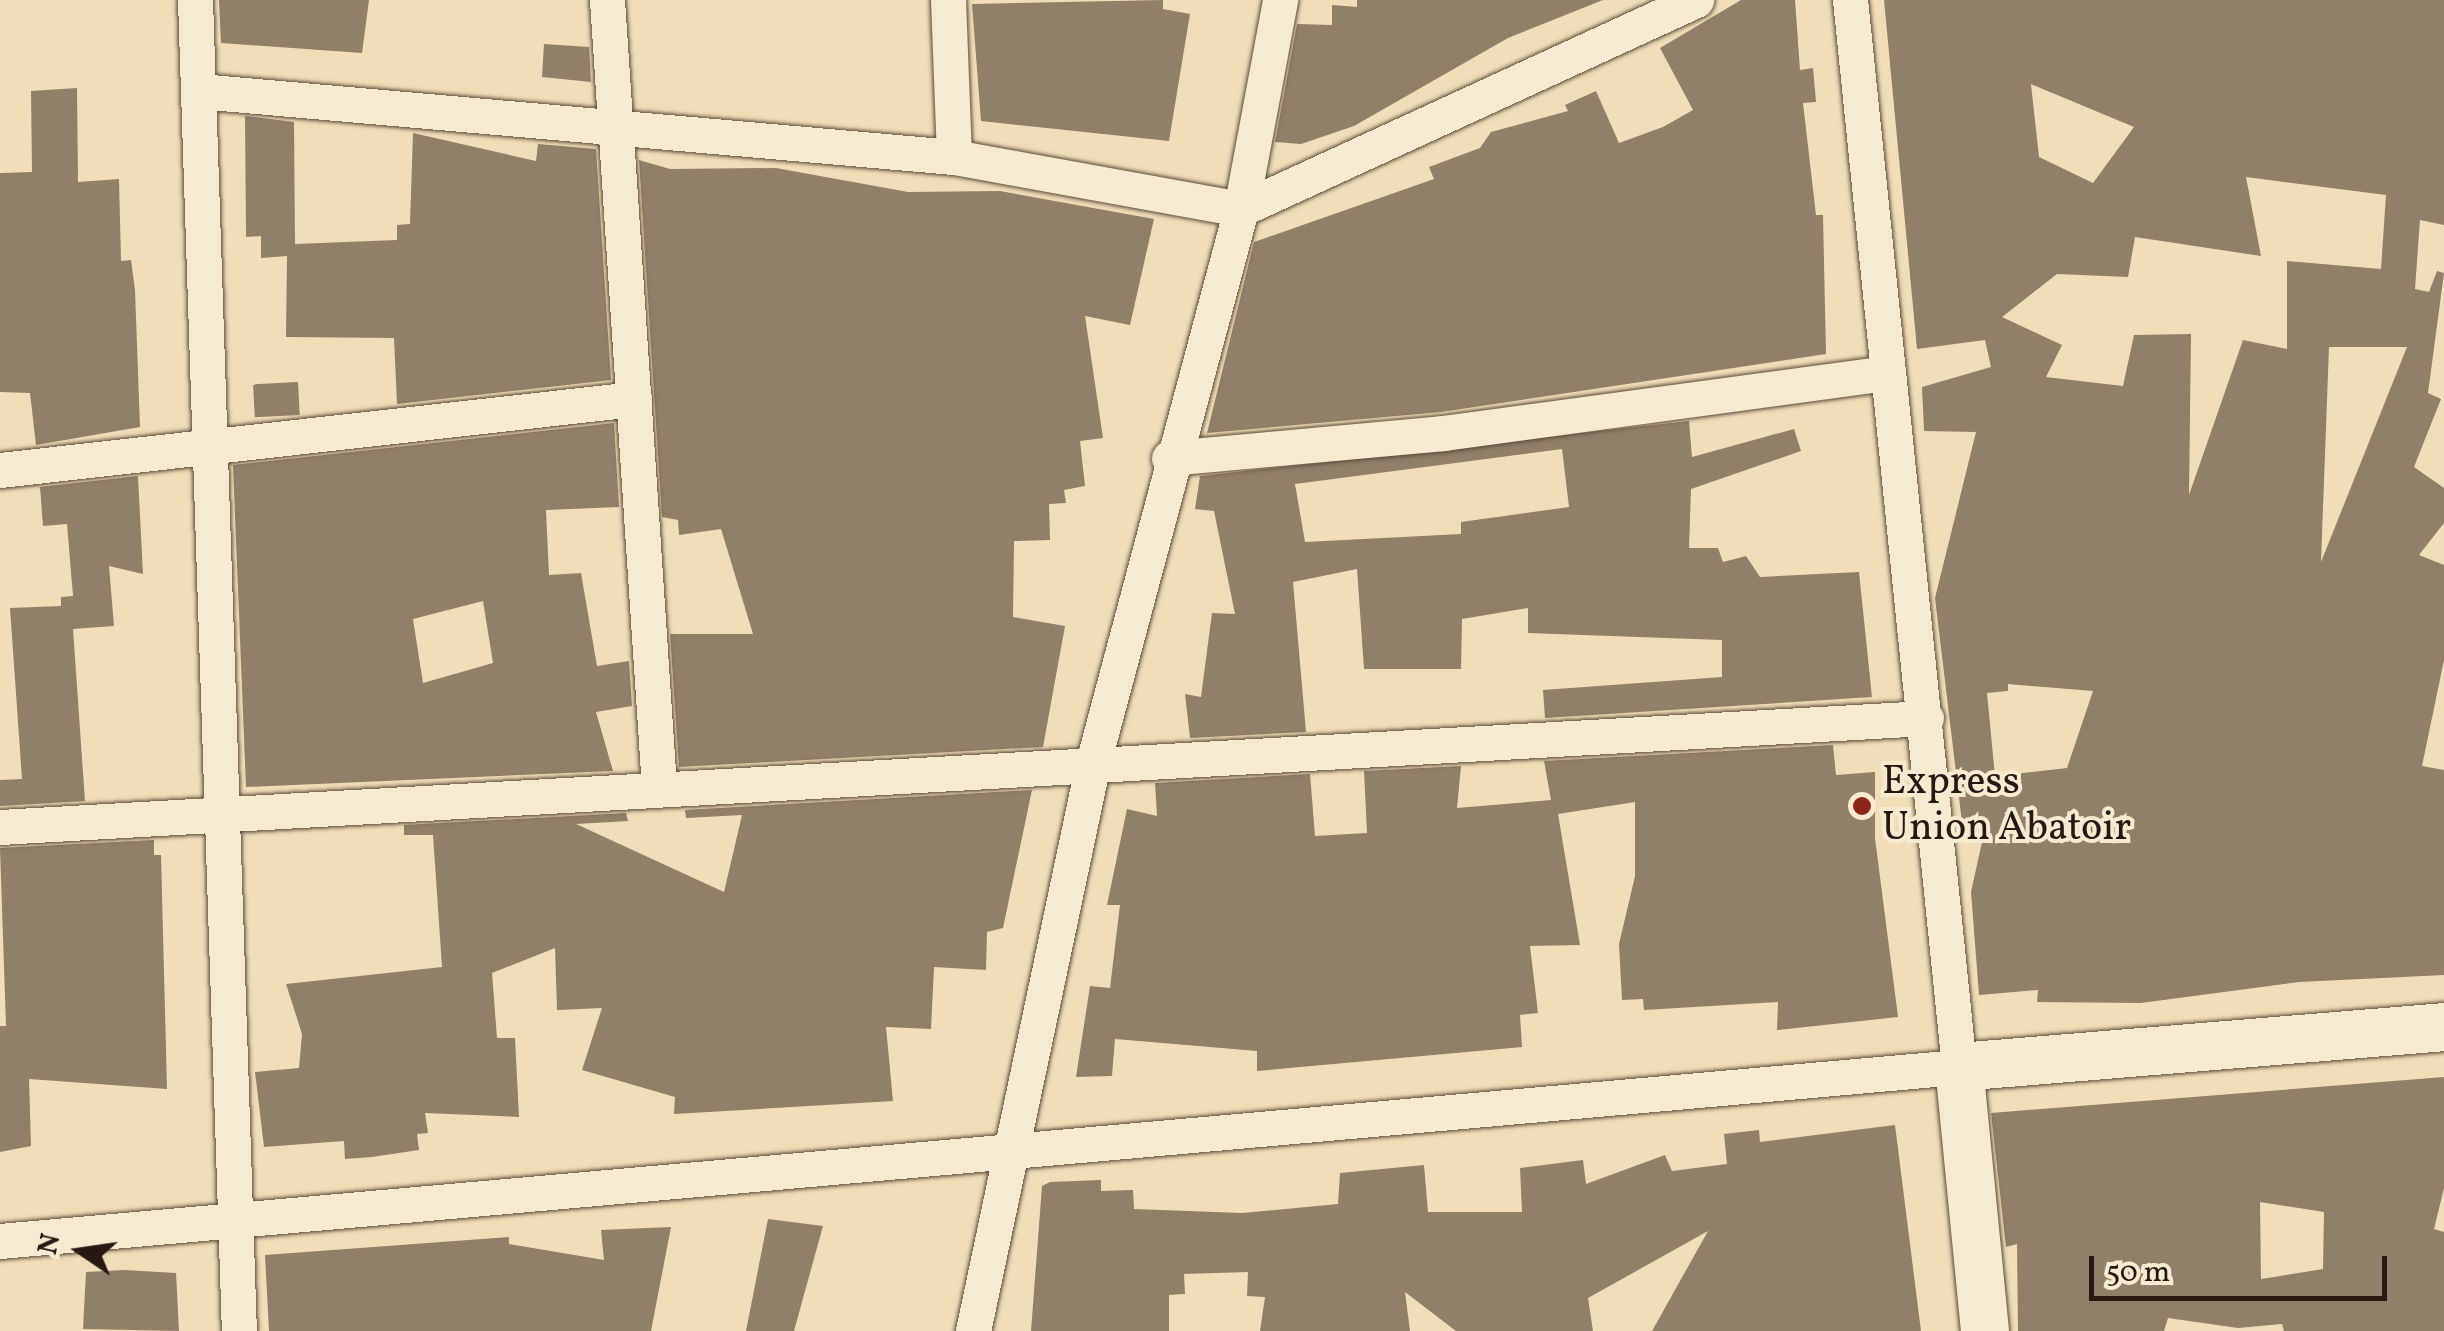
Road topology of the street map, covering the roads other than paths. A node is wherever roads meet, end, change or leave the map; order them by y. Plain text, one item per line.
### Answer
1 (195, 0) edge
2 (607, 0) edge
3 (948, 0) edge
4 (1280, 0) edge
5 (1696, 0) edge
6 (1850, 0) edge
7 (199, 90) junction
8 (618, 129) junction
9 (954, 156) junction
10 (1241, 209) junction
11 (1888, 374) junction
12 (634, 398) junction
13 (212, 447) junction
14 (1169, 458) junction
15 (0, 470) edge
16 (1926, 718) junction
17 (1093, 764) junction
18 (659, 788) junction
19 (218, 813) junction
20 (0, 828) edge
21 (2444, 1027) edge
22 (1959, 1067) junction
23 (1013, 1156) junction
24 (235, 1223) junction
25 (0, 1241) edge
26 (238, 1331) edge
27 (973, 1331) edge
28 (1985, 1331) edge

1 - 7 street
2 - 8 street
3 - 9 street
4 - 10 street
5 - 10 street
6 - 11 street
7 - 8 street
7 - 13 street
8 - 9 street
8 - 12 street
9 - 10 street
10 - 14 street
11 - 14 street
11 - 16 street
12 - 13 street
12 - 18 street
13 - 15 street
13 - 19 street
14 - 17 street
16 - 17 street
16 - 22 street
17 - 18 street
17 - 23 street
18 - 19 street
19 - 20 street
19 - 24 street
21 - 22 main road
22 - 23 street
22 - 28 main road
23 - 24 street
23 - 27 street
24 - 25 street
24 - 26 street

